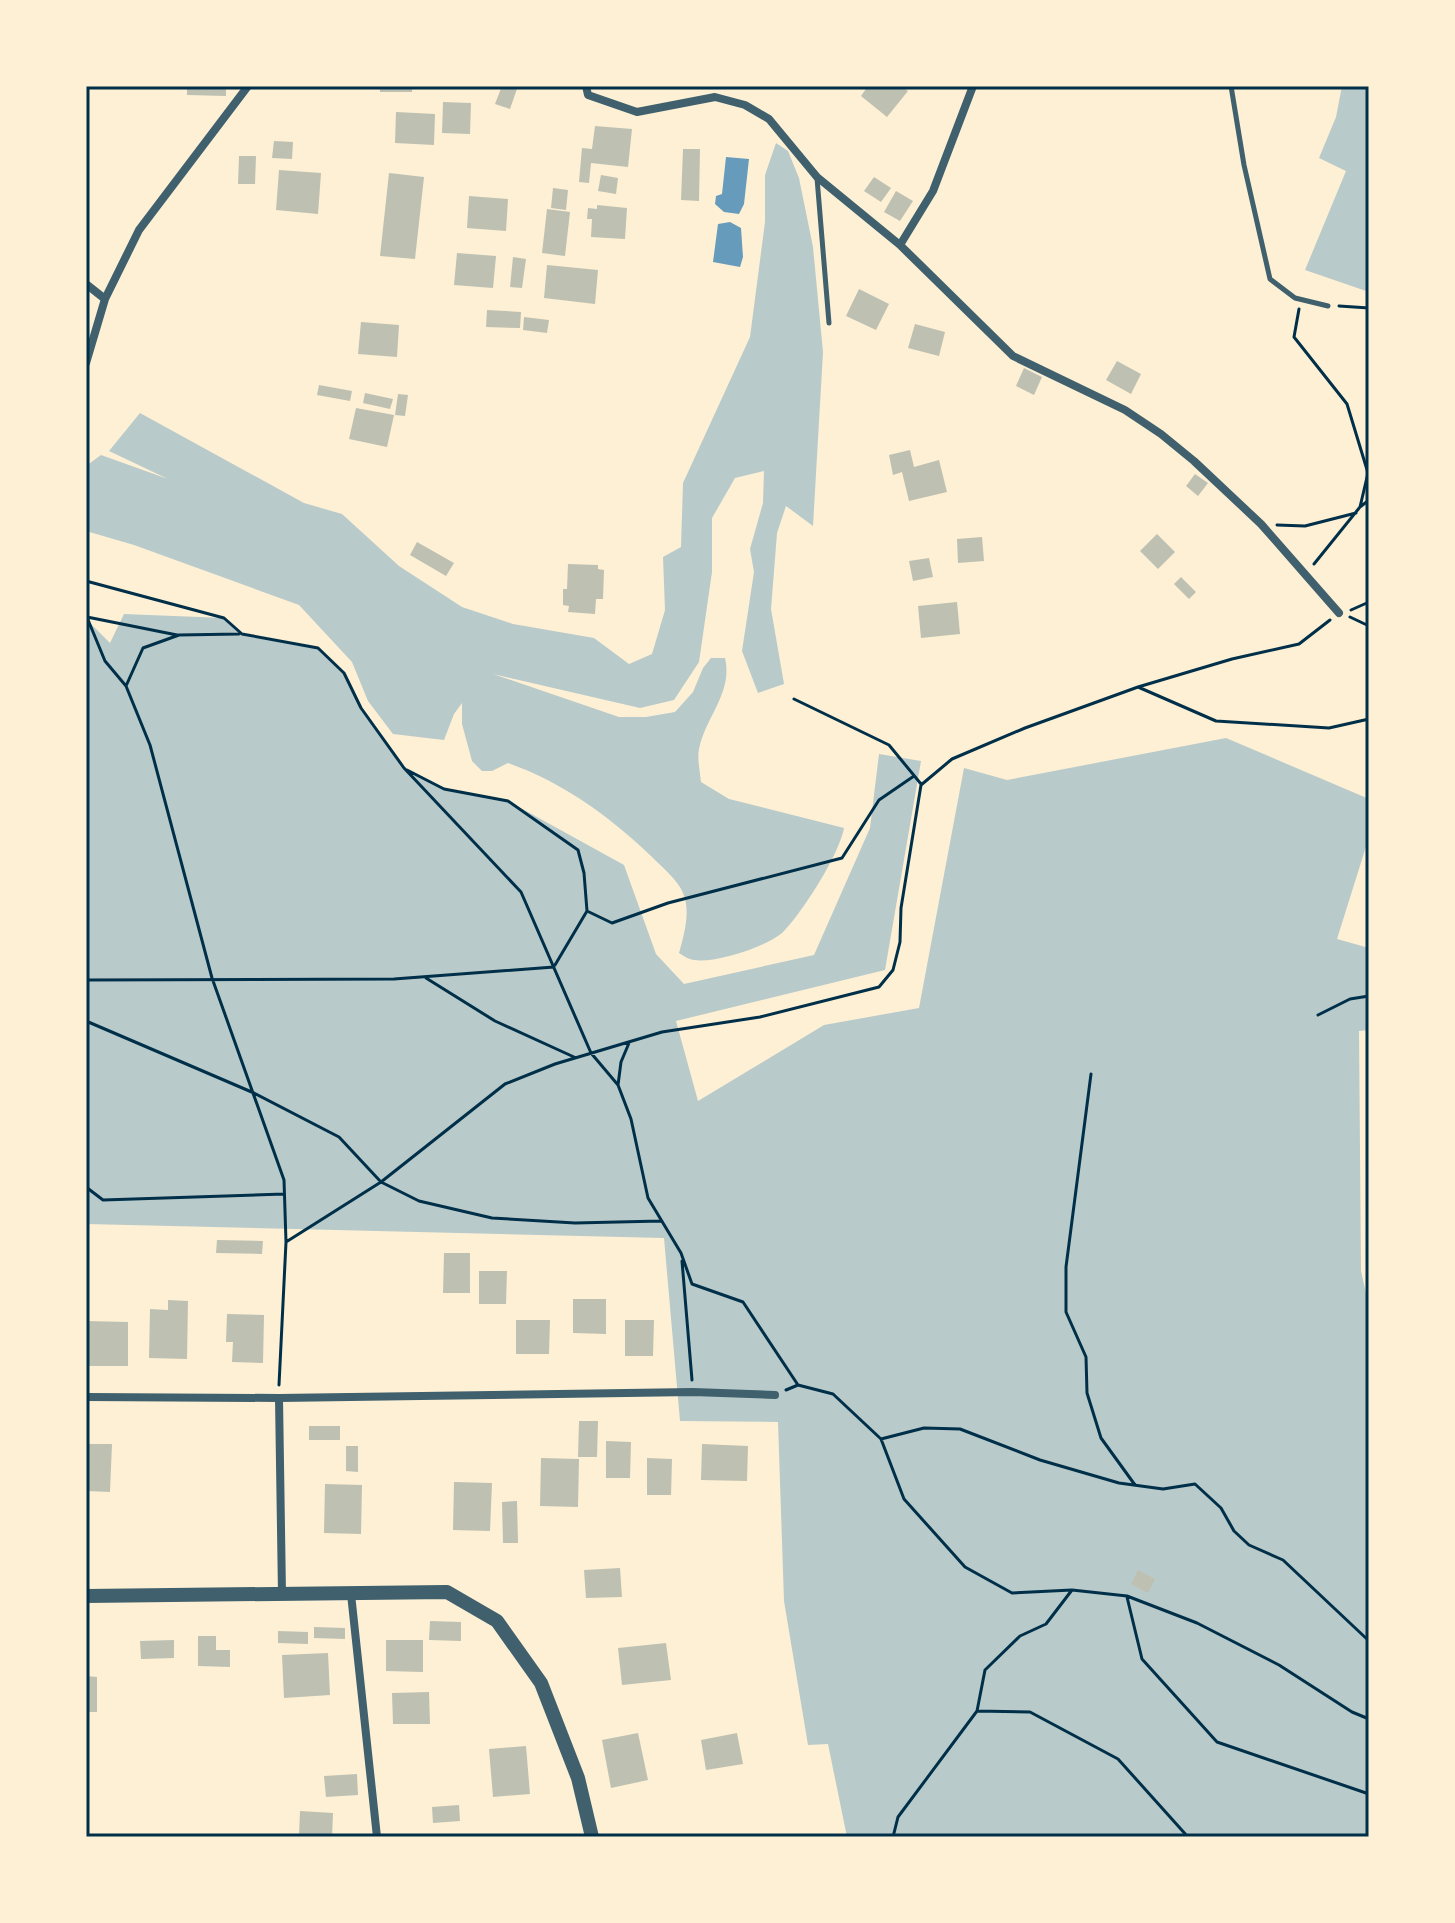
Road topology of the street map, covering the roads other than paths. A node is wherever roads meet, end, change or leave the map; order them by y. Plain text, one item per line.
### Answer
1 (248, 86) edge
2 (586, 86) edge
3 (973, 86) edge
4 (1231, 86) edge
5 (817, 177) junction
6 (900, 245) junction
7 (86, 284) edge
8 (105, 299) junction
9 (1328, 306) road end
10 (829, 323) dead end
11 (86, 363) edge
12 (1339, 613) road end
13 (775, 1395) dead end
14 (86, 1397) edge
15 (279, 1398) junction
16 (282, 1594) junction
17 (351, 1594) junction
18 (86, 1596) edge
19 (377, 1837) edge
20 (592, 1837) edge

1 - 8 street
2 - 5 street
3 - 6 street
4 - 9 lane
5 - 6 street
5 - 10 lane
6 - 12 street
7 - 8 street
8 - 11 street
13 - 15 street
14 - 15 street
15 - 16 street
16 - 17 street
16 - 18 street
17 - 19 street
17 - 20 street

